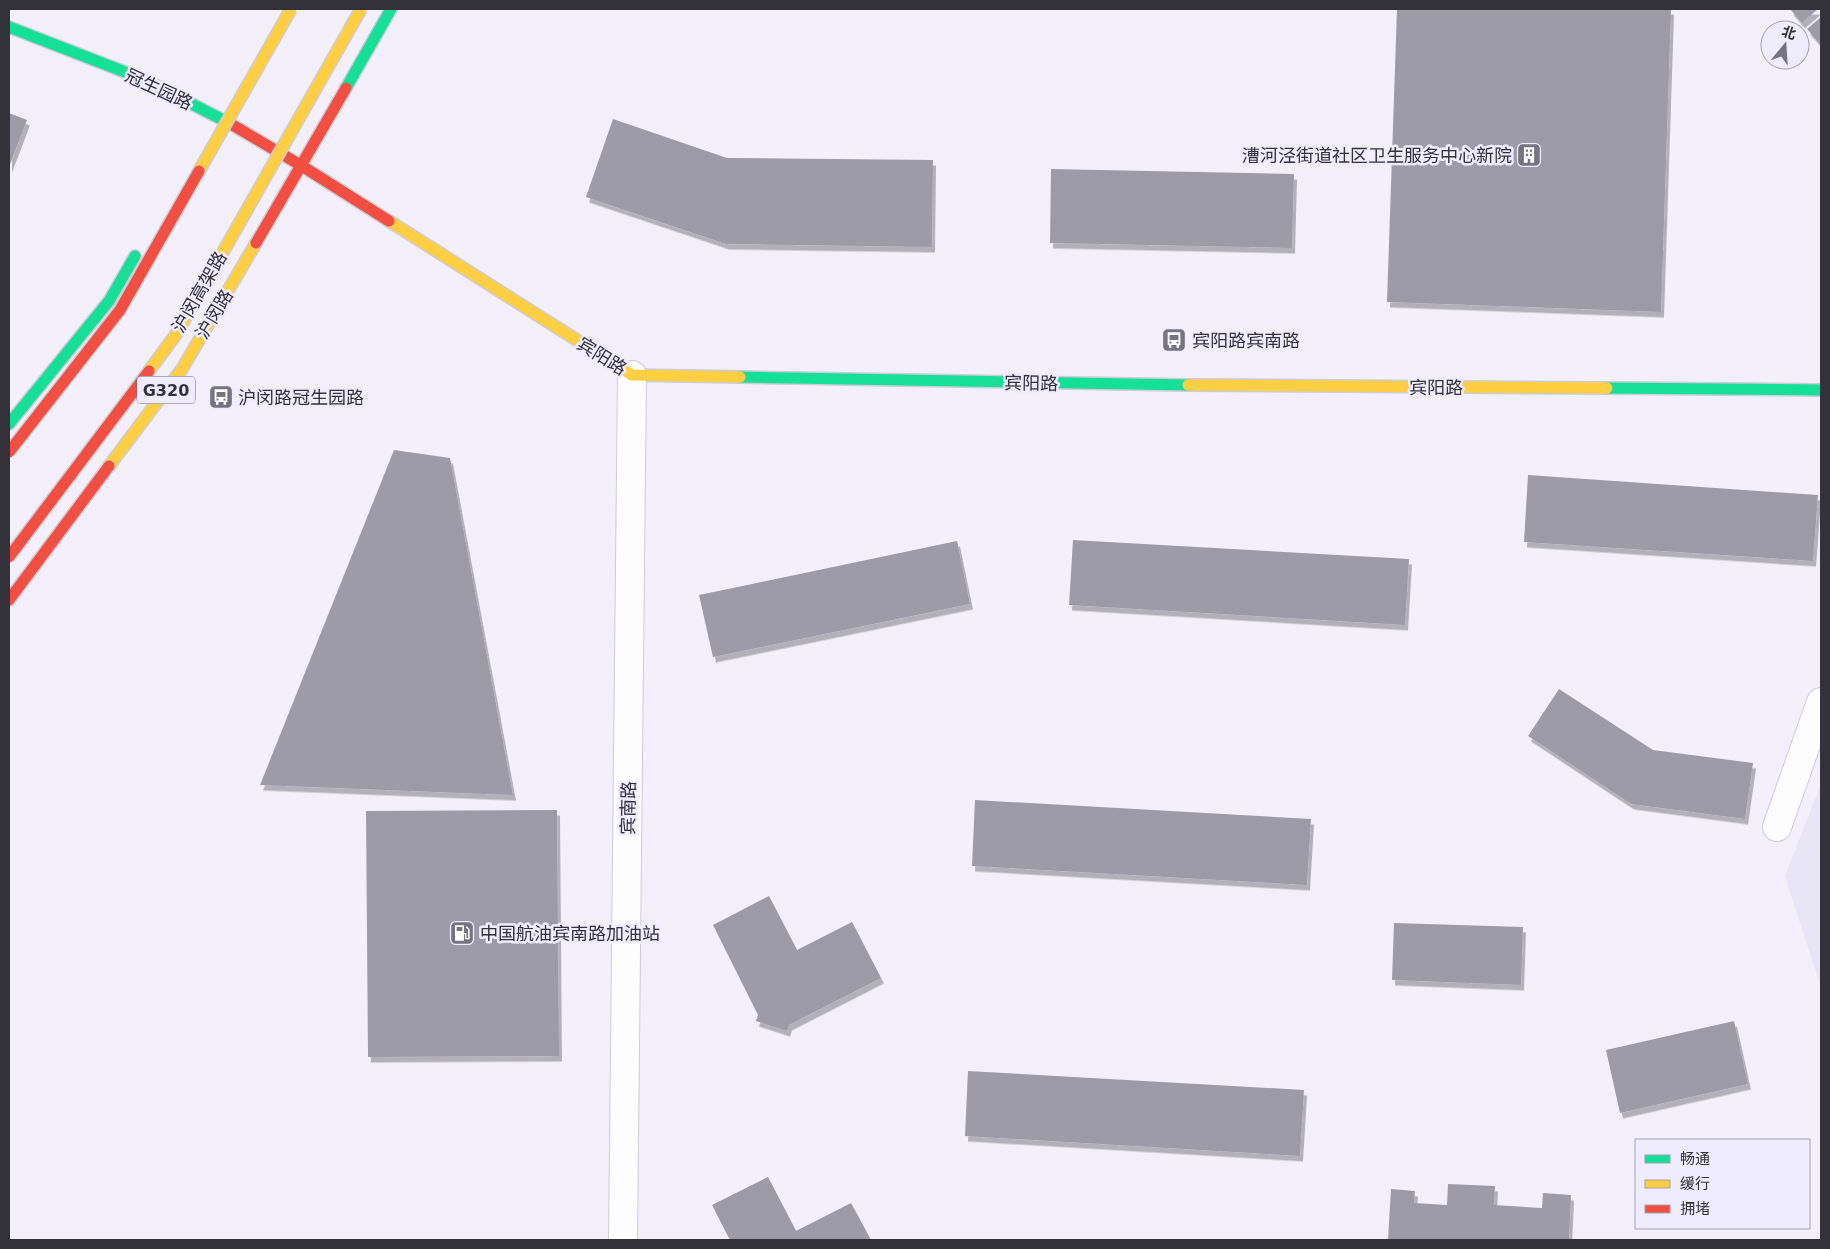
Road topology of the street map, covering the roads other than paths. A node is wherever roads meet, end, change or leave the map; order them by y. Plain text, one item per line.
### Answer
1 (291, 9) edge
2 (361, 9) edge
3 (391, 9) edge
4 (9, 27) edge
5 (302, 166) junction
6 (143, 242) dead end
7 (632, 375) junction
8 (1821, 390) edge
9 (9, 424) edge
10 (9, 452) edge
11 (9, 557) edge
12 (9, 600) edge
13 (1821, 702) edge
14 (1777, 827) dead end
15 (623, 1240) edge

1 - 10 main road, bridge
2 - 11 main road, 沪闵高架路, bridge
3 - 5 main road, 沪闵路 / G320
4 - 5 main road, 冠生园路
5 - 7 main road, 宾阳路
5 - 12 main road, 沪闵路 / G320
6 - 9 main road
7 - 8 main road, 宾阳路
7 - 15 street, 宾南路
13 - 14 street

